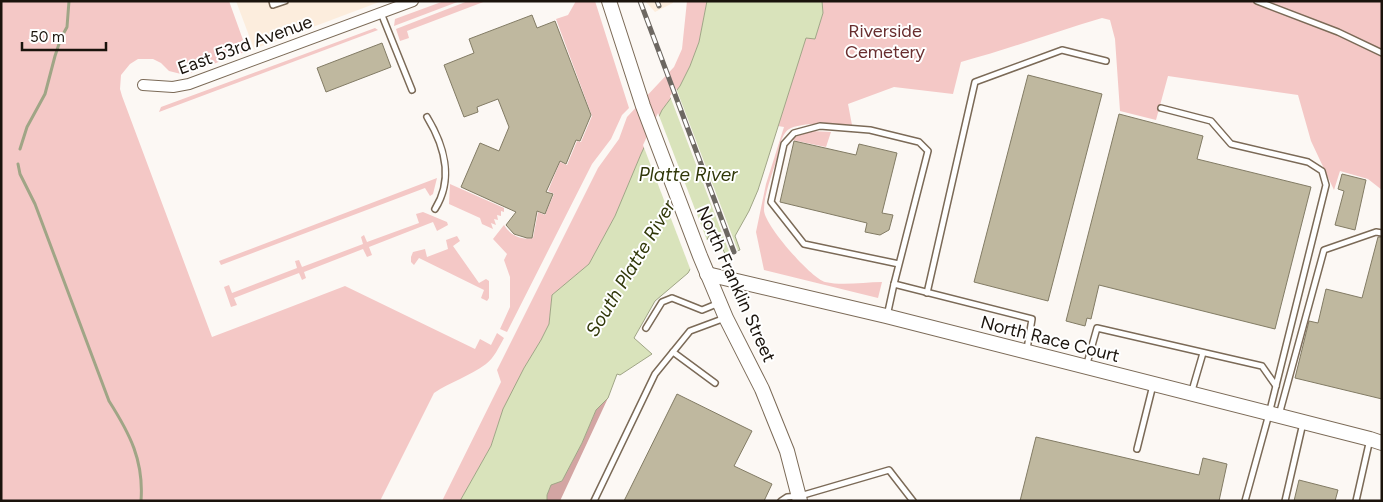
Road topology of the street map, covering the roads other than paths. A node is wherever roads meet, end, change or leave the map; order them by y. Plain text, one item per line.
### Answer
1 (272, 1) edge
2 (285, 1) edge
3 (413, 1) edge
4 (610, 1) edge
5 (1257, 1) edge
6 (381, 13) junction
7 (1382, 53) edge
8 (1106, 61) dead end
9 (143, 85) dead end
10 (412, 90) dead end
11 (1162, 108) dead end
12 (428, 117) dead end
13 (435, 209) dead end
14 (1382, 233) edge
15 (899, 264) junction
16 (707, 274) junction
17 (894, 284) junction
18 (927, 293) junction
19 (720, 303) junction
20 (886, 316) junction
21 (726, 318) junction
22 (646, 328) dead end
23 (673, 352) junction
24 (1026, 352) junction
25 (1204, 353) junction
26 (1086, 367) junction
27 (715, 383) dead end
28 (1154, 385) junction
29 (1276, 386) junction
30 (1191, 394) junction
31 (1274, 415) junction
32 (1303, 422) junction
33 (1376, 441) edge
34 (1137, 449) dead end
35 (800, 498) edge
36 (594, 501) edge
37 (781, 501) edge
38 (913, 501) edge
39 (1245, 501) edge
40 (1285, 501) edge
41 (1356, 501) edge

1 - 2 lane
3 - 6 street, East 53rd Avenue
4 - 16 street, North Franklin Street
5 - 7 lane
6 - 9 street, East 53rd Avenue
6 - 10 lane
8 - 18 lane
11 - 29 lane
12 - 13 lane
14 - 31 lane
15 - 15 lane
15 - 17 lane
16 - 19 street, North Franklin Street
16 - 20 street, North Race Court
17 - 18 lane
17 - 20 lane
18 - 24 lane
19 - 21 street, North Franklin Street
19 - 22 lane
20 - 24 street, North Race Court
21 - 23 lane
21 - 35 street, North Franklin Street
23 - 27 lane
23 - 36 lane
24 - 26 street, North Race Court
25 - 26 lane
25 - 29 lane
25 - 30 lane
26 - 28 street, North Race Court
28 - 30 street, North Race Court
28 - 34 lane
29 - 31 lane
30 - 31 street, North Race Court
31 - 32 street, North Race Court
31 - 39 lane
32 - 33 street, North Race Court
32 - 40 lane
33 - 41 lane
35 - 37 lane
35 - 38 lane

